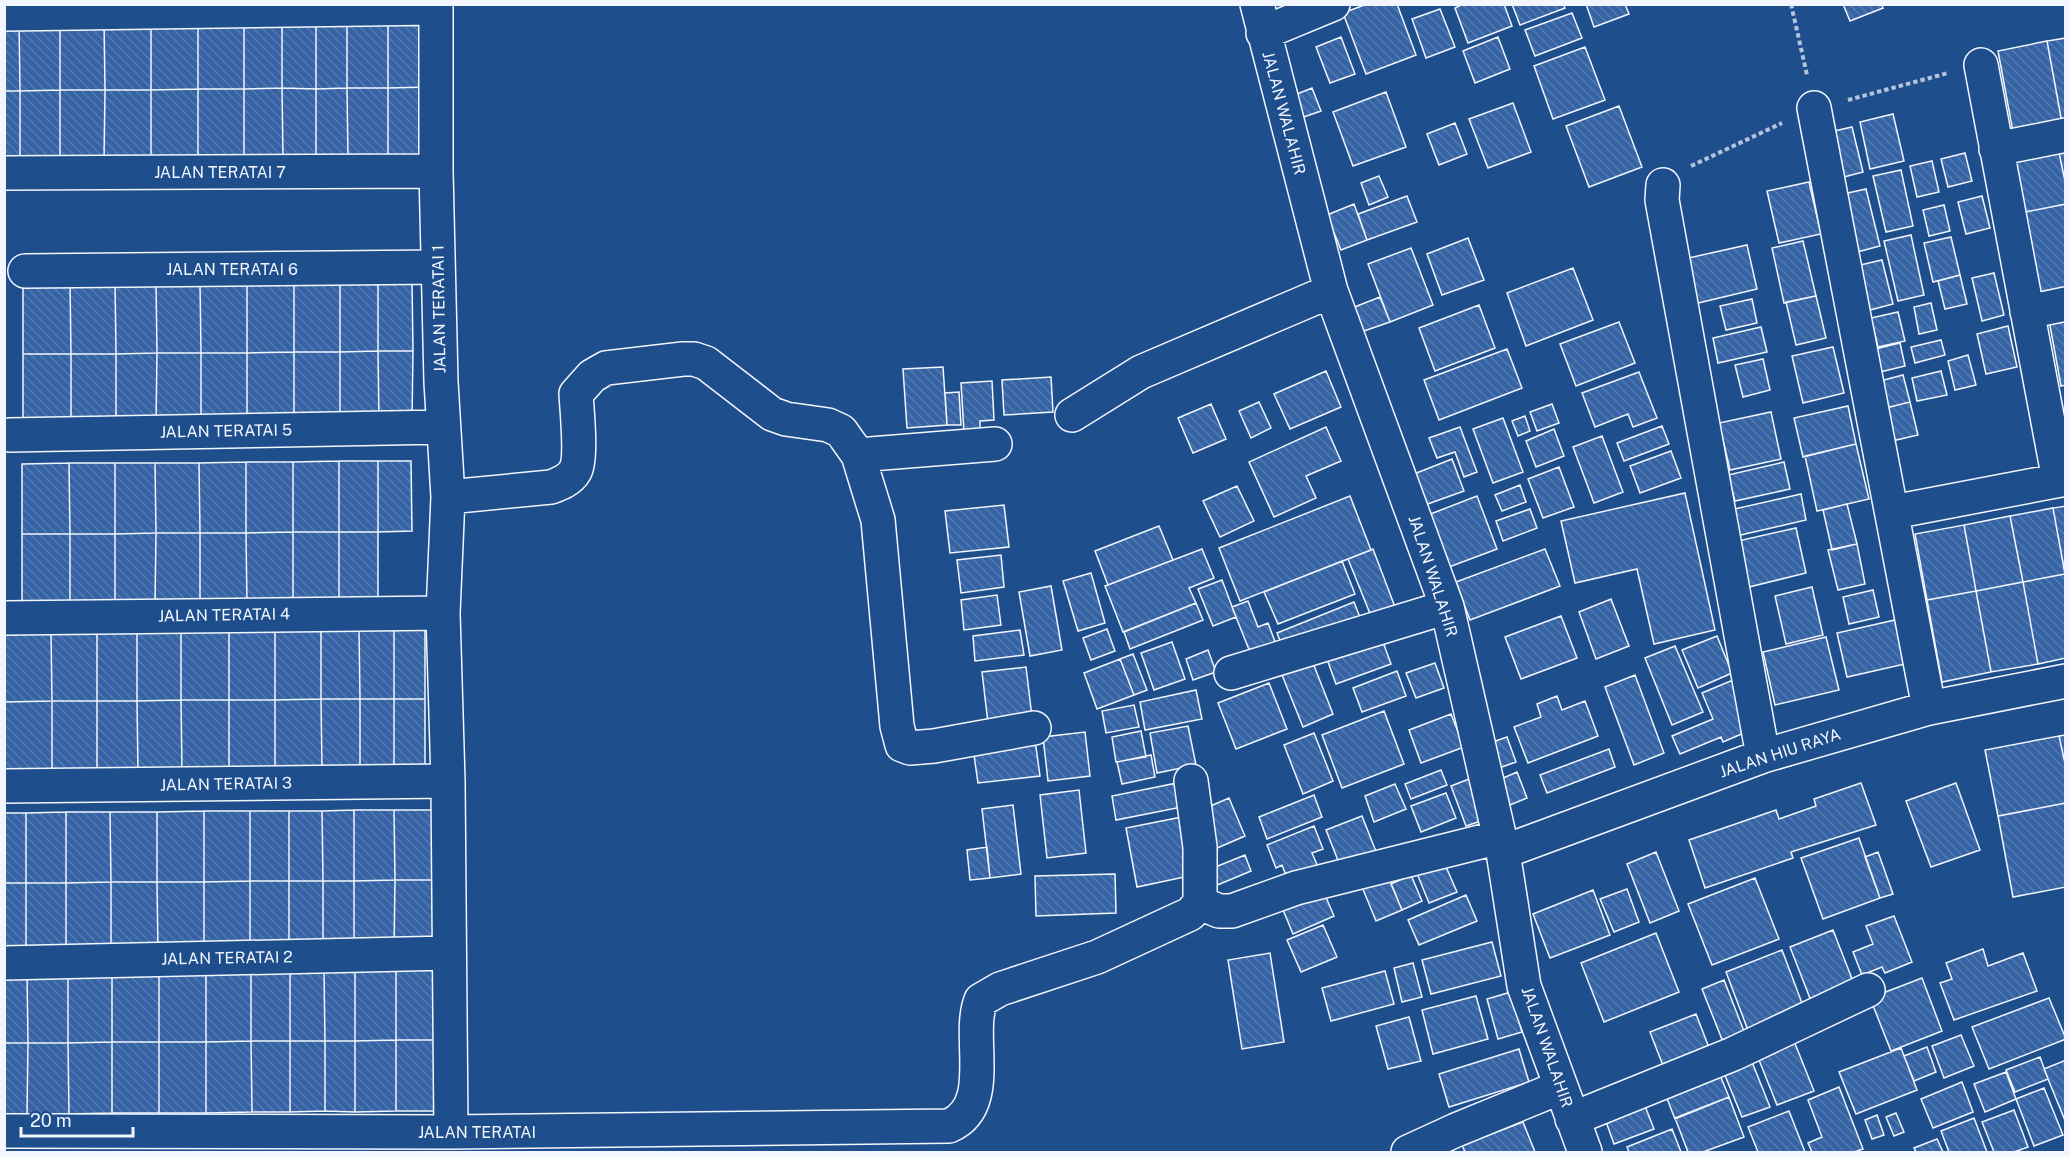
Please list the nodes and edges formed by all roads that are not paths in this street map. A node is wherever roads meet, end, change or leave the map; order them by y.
1 (1333, 4) edge
2 (436, 6) edge
3 (4, 14) edge
4 (1260, 19) edge
5 (1981, 65) road end
6 (1814, 108) road end
7 (2066, 135) edge
8 (1996, 149) junction
9 (436, 171) junction
10 (4, 173) edge
11 (1663, 185) road end
12 (438, 267) junction
13 (25, 271) dead end
14 (1331, 291) junction
15 (2066, 304) edge
16 (2027, 312) junction
17 (1072, 415) dead end
18 (442, 427) junction
19 (9, 435) dead end
20 (995, 444) dead end
21 (858, 454) junction
22 (2062, 480) edge
23 (448, 497) junction
24 (1893, 512) junction
25 (1447, 607) junction
26 (443, 613) junction
27 (4, 618) edge
28 (1231, 673) dead end
29 (2066, 681) edge
30 (1929, 708) junction
31 (1034, 728) dead end
32 (1763, 756) junction
33 (448, 781) junction
34 (1191, 781) dead end
35 (4, 786) edge
36 (1502, 845) junction
37 (1200, 903) junction
38 (449, 953) junction
39 (4, 963) edge
40 (1868, 990) dead end
41 (1561, 1088) junction
42 (1572, 1119) junction
43 (4, 1131) edge
44 (451, 1132) junction
45 (623, 1142) edge
46 (1408, 1152) edge
47 (1585, 1152) edge

1 - 4 street
2 - 3 street
2 - 9 street, JALAN TERATAI 1
4 - 14 street, JALAN WALAHIR
5 - 8 street
6 - 24 street
7 - 8 street
8 - 16 street
9 - 10 street, JALAN TERATAI 7
9 - 12 street, JALAN TERATAI 1
11 - 32 street
12 - 13 street, JALAN TERATAI 6
12 - 18 street, JALAN TERATAI 1
14 - 17 street
14 - 25 street, JALAN WALAHIR
15 - 16 street
16 - 22 street
18 - 19 street, JALAN TERATAI 5
18 - 23 street, JALAN TERATAI 1
20 - 21 street
21 - 23 street
21 - 31 street
22 - 24 street
23 - 26 street, JALAN TERATAI 1
24 - 30 street
25 - 28 street
25 - 36 street, JALAN WALAHIR
26 - 27 street, JALAN TERATAI 4
26 - 33 street, JALAN TERATAI 1
29 - 30 street, JALAN HIU RAYA
30 - 32 street, JALAN HIU RAYA
32 - 36 street, JALAN HIU RAYA
33 - 35 street, JALAN TERATAI 3
33 - 38 street, JALAN TERATAI 1
34 - 37 street
36 - 37 street, JALAN HIU RAYA
36 - 41 street, JALAN WALAHIR
37 - 45 street, JALAN TERATAI
38 - 39 street, JALAN TERATAI 2
38 - 44 street, JALAN TERATAI 1
40 - 42 street
41 - 42 street, JALAN WALAHIR
41 - 46 street
42 - 47 street, JALAN WALAHIR
43 - 44 street, JALAN TERATAI
44 - 45 street, JALAN TERATAI

